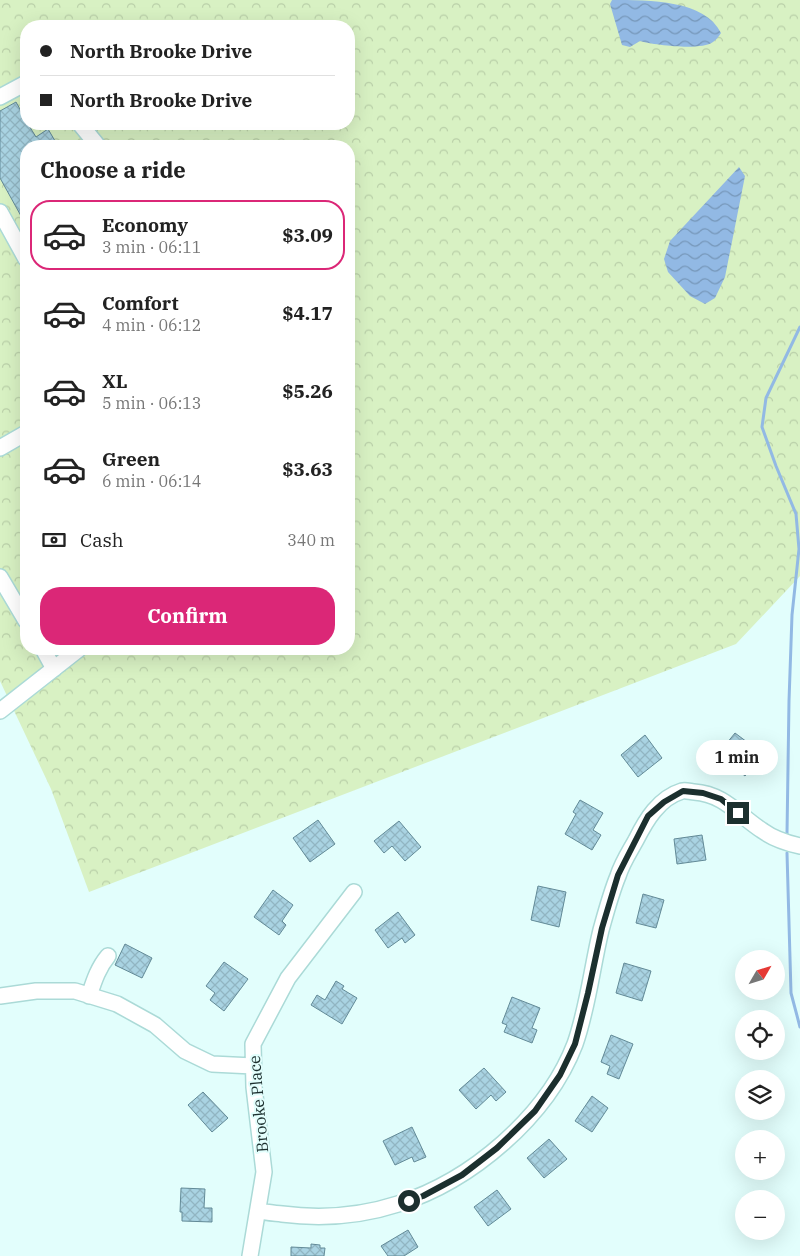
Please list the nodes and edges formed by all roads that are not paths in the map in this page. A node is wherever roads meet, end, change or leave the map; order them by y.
1 (20, 86) edge
2 (0, 97) edge
3 (85, 130) edge
4 (93, 140) edge
5 (0, 212) edge
6 (20, 248) edge
7 (20, 436) edge
8 (0, 448) edge
9 (0, 578) edge
10 (20, 611) edge
11 (46, 655) edge
12 (71, 655) edge
13 (54, 668) junction
14 (0, 711) edge
15 (800, 846) edge
16 (354, 892) dead end
17 (108, 956) dead end
18 (0, 996) edge
19 (89, 996) junction
20 (253, 1066) junction
21 (258, 1210) junction
22 (250, 1256) edge

1 - 2 street
3 - 4 street
5 - 6 street
7 - 8 street
9 - 10 street
11 - 13 street
12 - 13 street
13 - 14 street
15 - 21 street
16 - 20 street, Brooke Place
17 - 19 street
18 - 19 street
19 - 20 street
20 - 21 street, Brooke Place
21 - 22 street, Brooke Place

